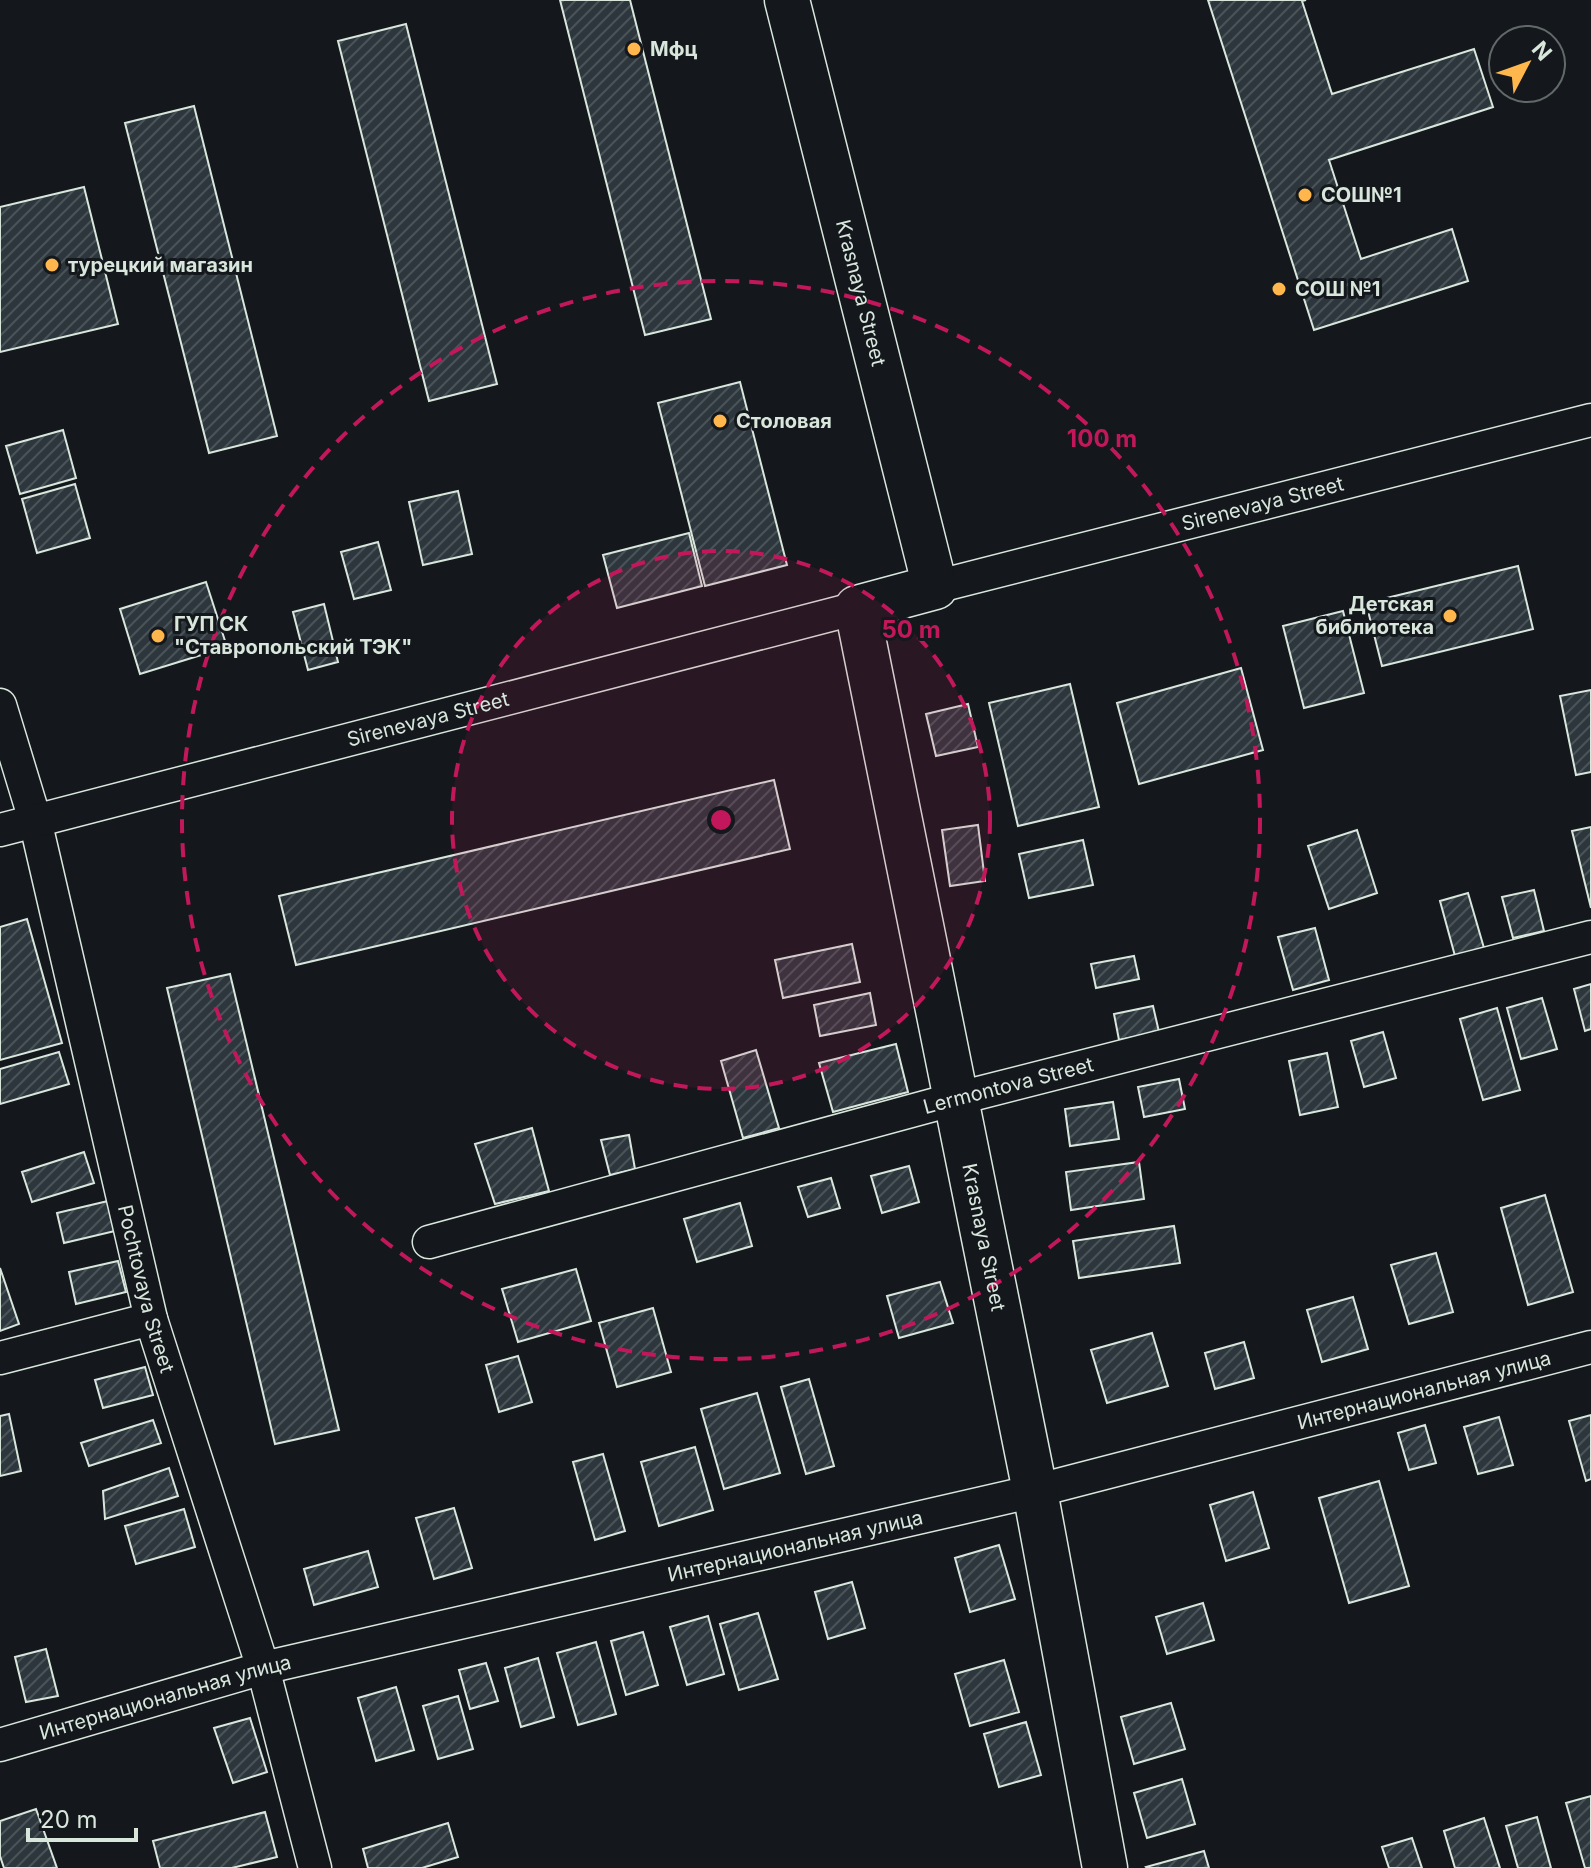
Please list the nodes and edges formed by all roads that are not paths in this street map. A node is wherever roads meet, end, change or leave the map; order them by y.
1 (787, 0) edge
2 (1591, 420) edge
3 (935, 587) junction
4 (857, 608) junction
5 (0, 705) edge
6 (35, 820) junction
7 (0, 830) edge
8 (1591, 937) edge
9 (955, 1099) junction
10 (429, 1242) dead end
11 (151, 1319) junction
12 (1591, 1347) edge
13 (0, 1358) edge
14 (1035, 1491) junction
15 (263, 1668) junction
16 (0, 1745) edge
17 (315, 1868) edge
18 (1105, 1868) edge

1 - 3 street, Krasnaya Street
2 - 3 street, Sirenevaya Street
3 - 4 street
4 - 6 street, Sirenevaya Street
4 - 9 street, Krasnaya Street
5 - 6 street, Pochtovaya Street
6 - 7 street, Sirenevaya Street
6 - 11 street, Pochtovaya Street
8 - 9 street, Lermontova Street
9 - 10 street, Lermontova Street
9 - 14 street, Krasnaya Street
11 - 13 street
11 - 15 street, Pochtovaya Street
12 - 14 street, Интернациональная улица
14 - 15 street, Интернациональная улица
14 - 18 street, Krasnaya Street
15 - 16 street, Интернациональная улица
15 - 17 street, Pochtovaya Street

